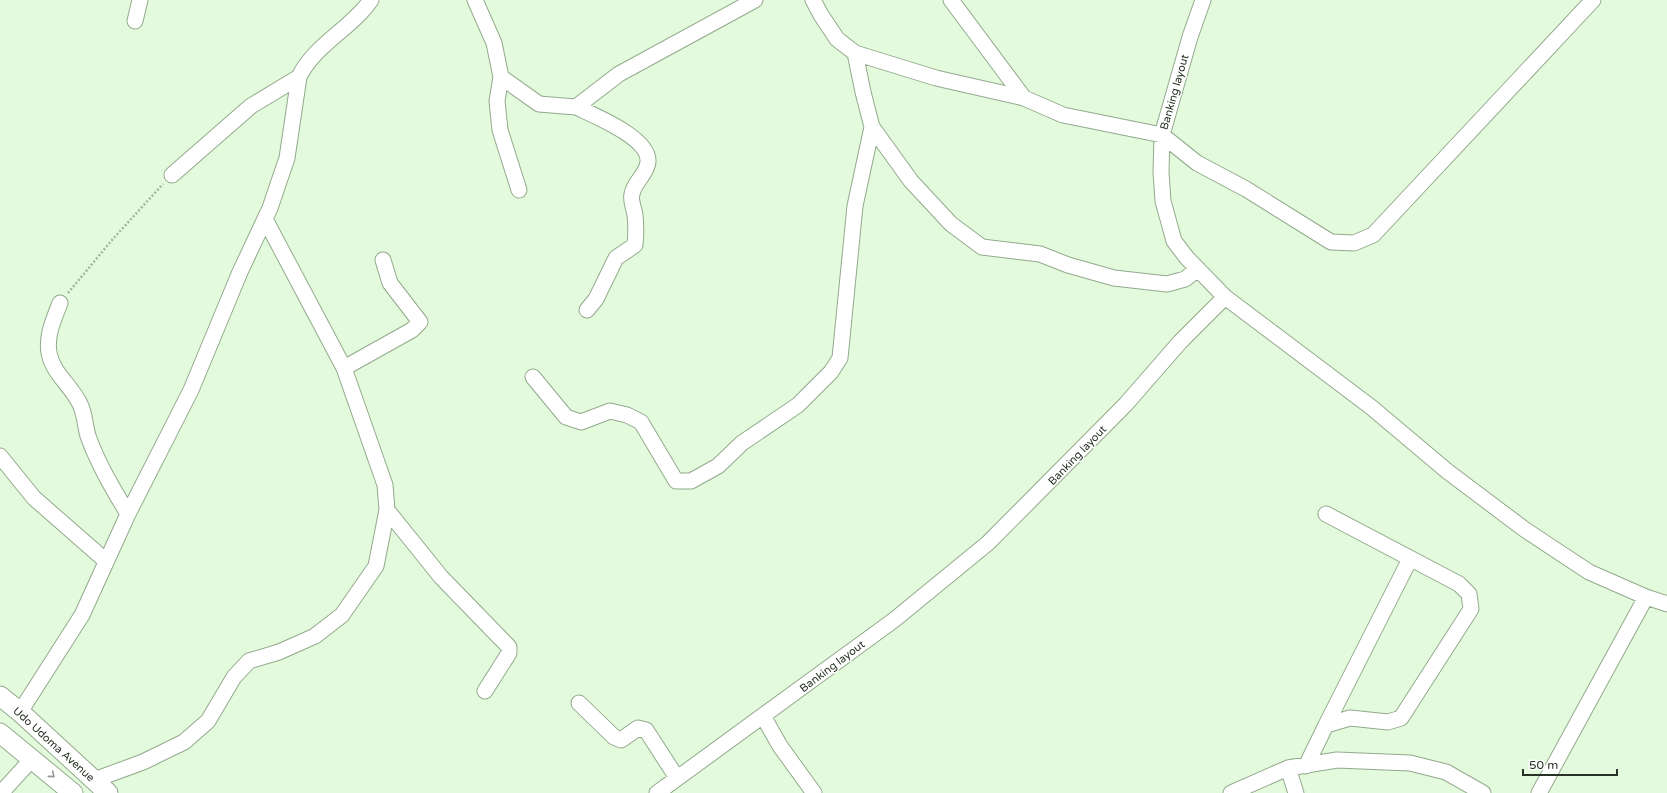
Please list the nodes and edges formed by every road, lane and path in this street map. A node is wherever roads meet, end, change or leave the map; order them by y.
1 (140, 0) edge
2 (371, 0) edge
3 (475, 0) edge
4 (755, 0) edge
5 (813, 0) edge
6 (951, 0) edge
7 (1203, 0) edge
8 (1593, 0) edge
9 (135, 21) dead end
10 (855, 53) junction
11 (299, 77) junction
12 (501, 77) junction
13 (1024, 98) junction
14 (576, 107) junction
15 (872, 127) junction
16 (1162, 135) junction
17 (172, 175) joint
18 (519, 190) dead end
19 (265, 220) junction
20 (383, 260) dead end
21 (1198, 269) junction
22 (1225, 297) junction
23 (60, 303) joint
24 (587, 310) dead end
25 (344, 368) junction
26 (533, 377) dead end
27 (0, 456) edge
28 (388, 510) junction
29 (128, 514) junction
30 (1326, 514) dead end
31 (1410, 558) junction
32 (106, 561) junction
33 (1646, 597) junction
34 (1667, 604) edge
35 (485, 691) dead end
36 (0, 696) edge
37 (579, 703) dead end
38 (20, 712) junction
39 (763, 716) junction
40 (1326, 725) junction
41 (0, 734) edge
42 (32, 759) junction
43 (1306, 766) junction
44 (1288, 768) junction
45 (677, 778) junction
46 (101, 787) edge
47 (1, 793) edge
48 (73, 793) edge
49 (657, 793) edge
50 (814, 793) edge
51 (1231, 793) edge
52 (1296, 793) edge
53 (1483, 793) edge
54 (1539, 793) edge

1 - 9 street
2 - 11 street
3 - 12 street
4 - 14 street
5 - 10 street
6 - 13 street
7 - 16 street, Banking layout
8 - 16 street
10 - 13 street
10 - 15 street
11 - 17 street
11 - 19 street
12 - 14 street
12 - 18 street
13 - 16 street
14 - 24 street
15 - 21 street
15 - 26 street
16 - 21 street, Banking layout
17 - 23 path
19 - 25 street
19 - 29 street
20 - 25 street
21 - 22 street, Banking layout
22 - 33 street
22 - 39 street, Banking layout
23 - 29 street
25 - 28 street
27 - 32 street
28 - 35 street
28 - 46 street
29 - 32 street
30 - 31 street
31 - 40 street
31 - 40 street
32 - 38 street
33 - 34 street
33 - 54 street
36 - 38 main road, Udo Udoma Avenue
37 - 45 street
38 - 46 main road, Udo Udoma Avenue
39 - 45 street, Banking layout
39 - 50 street
40 - 43 street
41 - 42 main road
42 - 47 street
42 -> 48 main road
43 - 44 street
43 - 53 street
44 - 51 street
44 - 52 street
45 - 49 street, Banking layout

